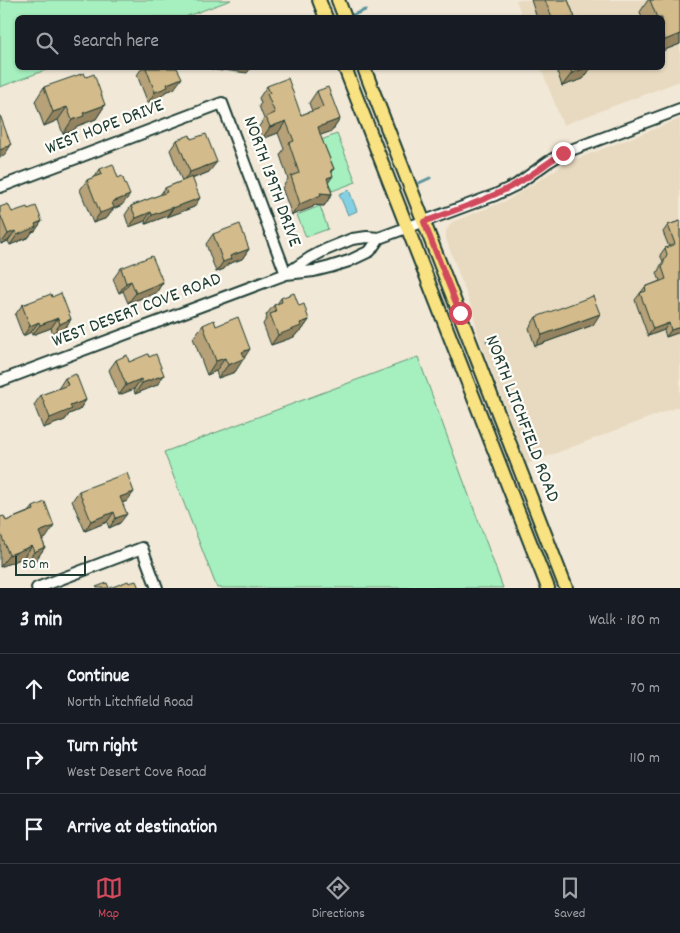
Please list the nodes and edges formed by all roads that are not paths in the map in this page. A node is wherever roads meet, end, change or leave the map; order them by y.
1 (319, 0) edge
2 (338, 0) edge
3 (325, 15) edge
4 (344, 15) edge
5 (347, 70) edge
6 (365, 70) edge
7 (222, 103) joint
8 (680, 109) edge
9 (0, 187) edge
10 (424, 222) junction
11 (408, 228) junction
12 (379, 238) junction
13 (286, 274) junction
14 (460, 365) junction
15 (0, 381) edge
16 (496, 407) junction
17 (37, 588) edge
18 (157, 588) edge
19 (548, 588) edge
20 (566, 588) edge

1 - 3 main road
2 - 4 main road
5 - 11 main road, NORTH LITCHFIELD ROAD
6 - 10 main road, NORTH LITCHFIELD ROAD
7 - 9 street, WEST HOPE DRIVE
7 - 13 street, NORTH 139TH DRIVE
8 - 10 street, WEST DESERT COVE ROAD
10 - 11 street, WEST DESERT COVE ROAD
10 - 16 main road, NORTH LITCHFIELD ROAD
11 - 12 street, WEST DESERT COVE ROAD
11 - 14 main road, NORTH LITCHFIELD ROAD
12 - 13 street, WEST DESERT COVE ROAD
12 - 13 street, WEST DESERT COVE ROAD
13 - 15 street, WEST DESERT COVE ROAD
14 - 16 main road
14 - 19 main road, NORTH LITCHFIELD ROAD
16 - 20 main road, NORTH LITCHFIELD ROAD
17 - 18 street

